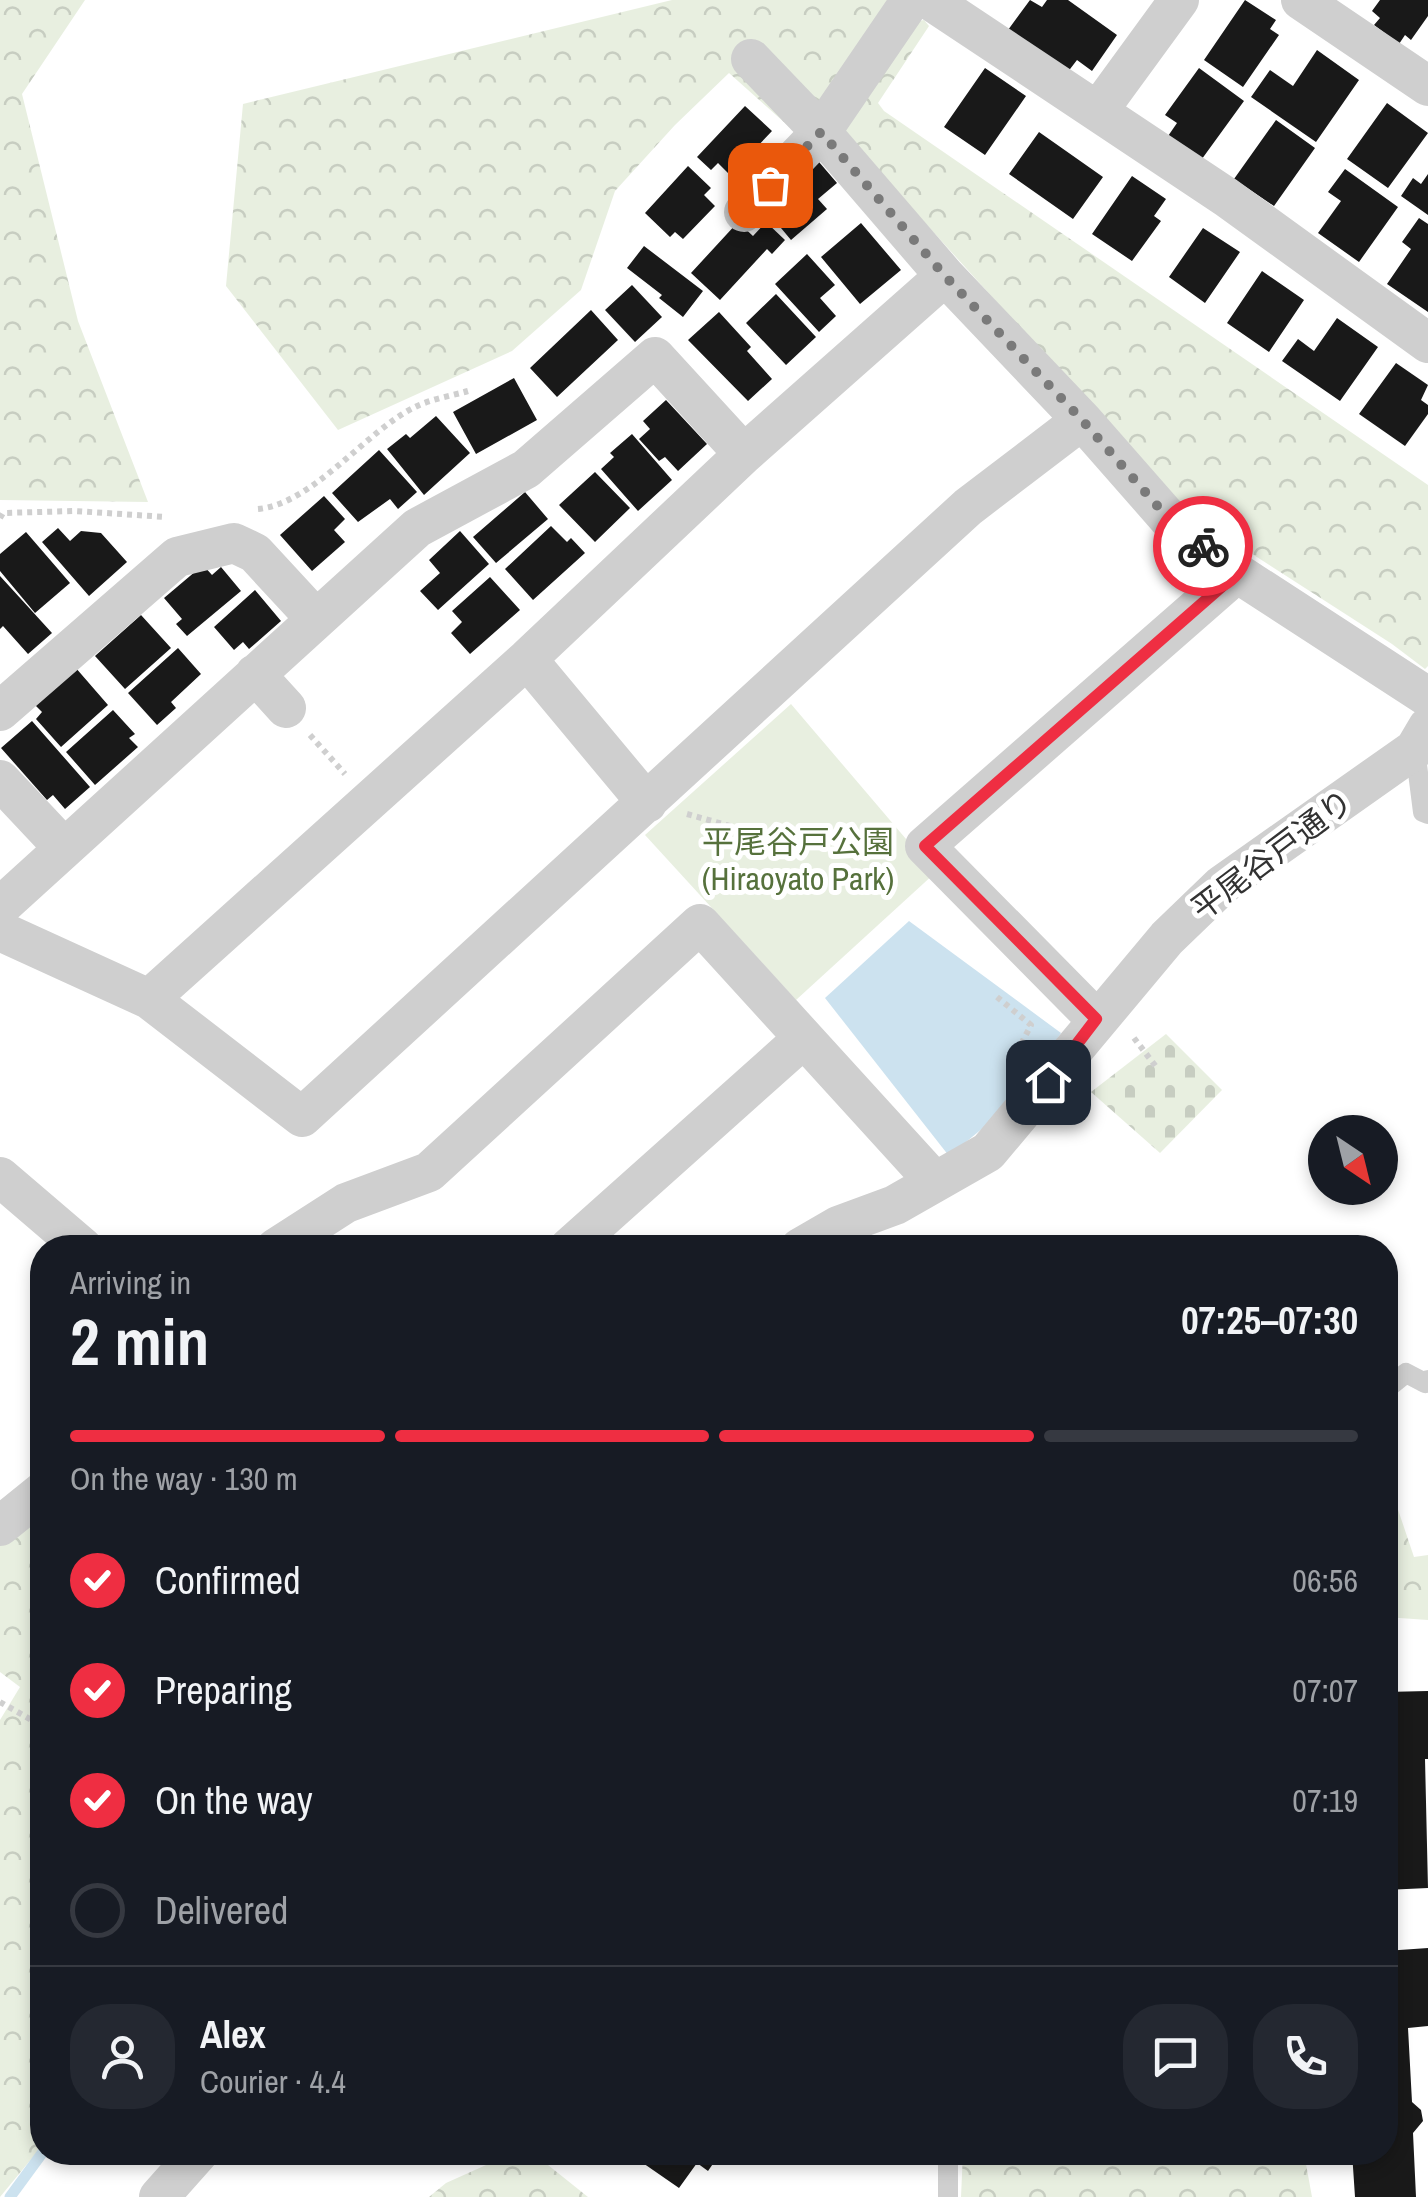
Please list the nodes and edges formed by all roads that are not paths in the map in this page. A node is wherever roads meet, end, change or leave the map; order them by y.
1 (911, 0) edge
2 (930, 0) edge
3 (1179, 0) edge
4 (1301, 0) edge
5 (751, 59) dead end
6 (1421, 69) edge
7 (1098, 111) junction
8 (821, 132) junction
9 (744, 212) dead end
10 (945, 276) junction
11 (1428, 343) edge
12 (1082, 420) junction
13 (744, 454) junction
14 (1237, 573) junction
15 (316, 619) junction
16 (528, 659) junction
17 (255, 674) junction
18 (1428, 696) edge
19 (286, 708) road end
20 (0, 712) edge
21 (1422, 738) edge
22 (0, 780) edge
23 (647, 803) junction
24 (1428, 814) edge
25 (62, 848) junction
26 (0, 907) edge
27 (0, 931) edge
28 (149, 1000) junction
29 (1096, 1019) junction
30 (804, 1038) junction
31 (0, 1176) edge
32 (935, 1182) junction
33 (69, 1235) edge
34 (297, 1235) edge
35 (584, 1235) edge
36 (822, 1235) edge
37 (1398, 1379) edge
38 (1428, 1380) edge
39 (30, 1500) edge
40 (3, 1518) edge
41 (187, 2165) edge
42 (948, 2165) edge
43 (158, 2197) edge
44 (948, 2197) edge

1 - 8 street
2 - 7 street
3 - 7 street
4 - 6 street
5 - 8 street
7 - 11 street
8 - 9 street
8 - 10 street
10 - 12 street
10 - 13 street
12 - 14 street
12 - 23 street
13 - 15 street
13 - 16 street
14 - 18 street
14 - 29 street
15 - 17 street
15 - 20 street
16 - 23 street
16 - 28 street
17 - 19 street
17 - 25 street
21 - 24 lane
21 - 29 street, 平尾谷戸通り
22 - 25 street
23 - 28 street
25 - 26 street
27 - 28 street
29 - 32 street, 平尾谷戸通り
30 - 32 street
30 - 34 street
30 - 35 street
31 - 33 street
32 - 36 street, 平尾谷戸通り
37 - 38 lane
39 - 40 street
41 - 43 street
42 - 44 lane

